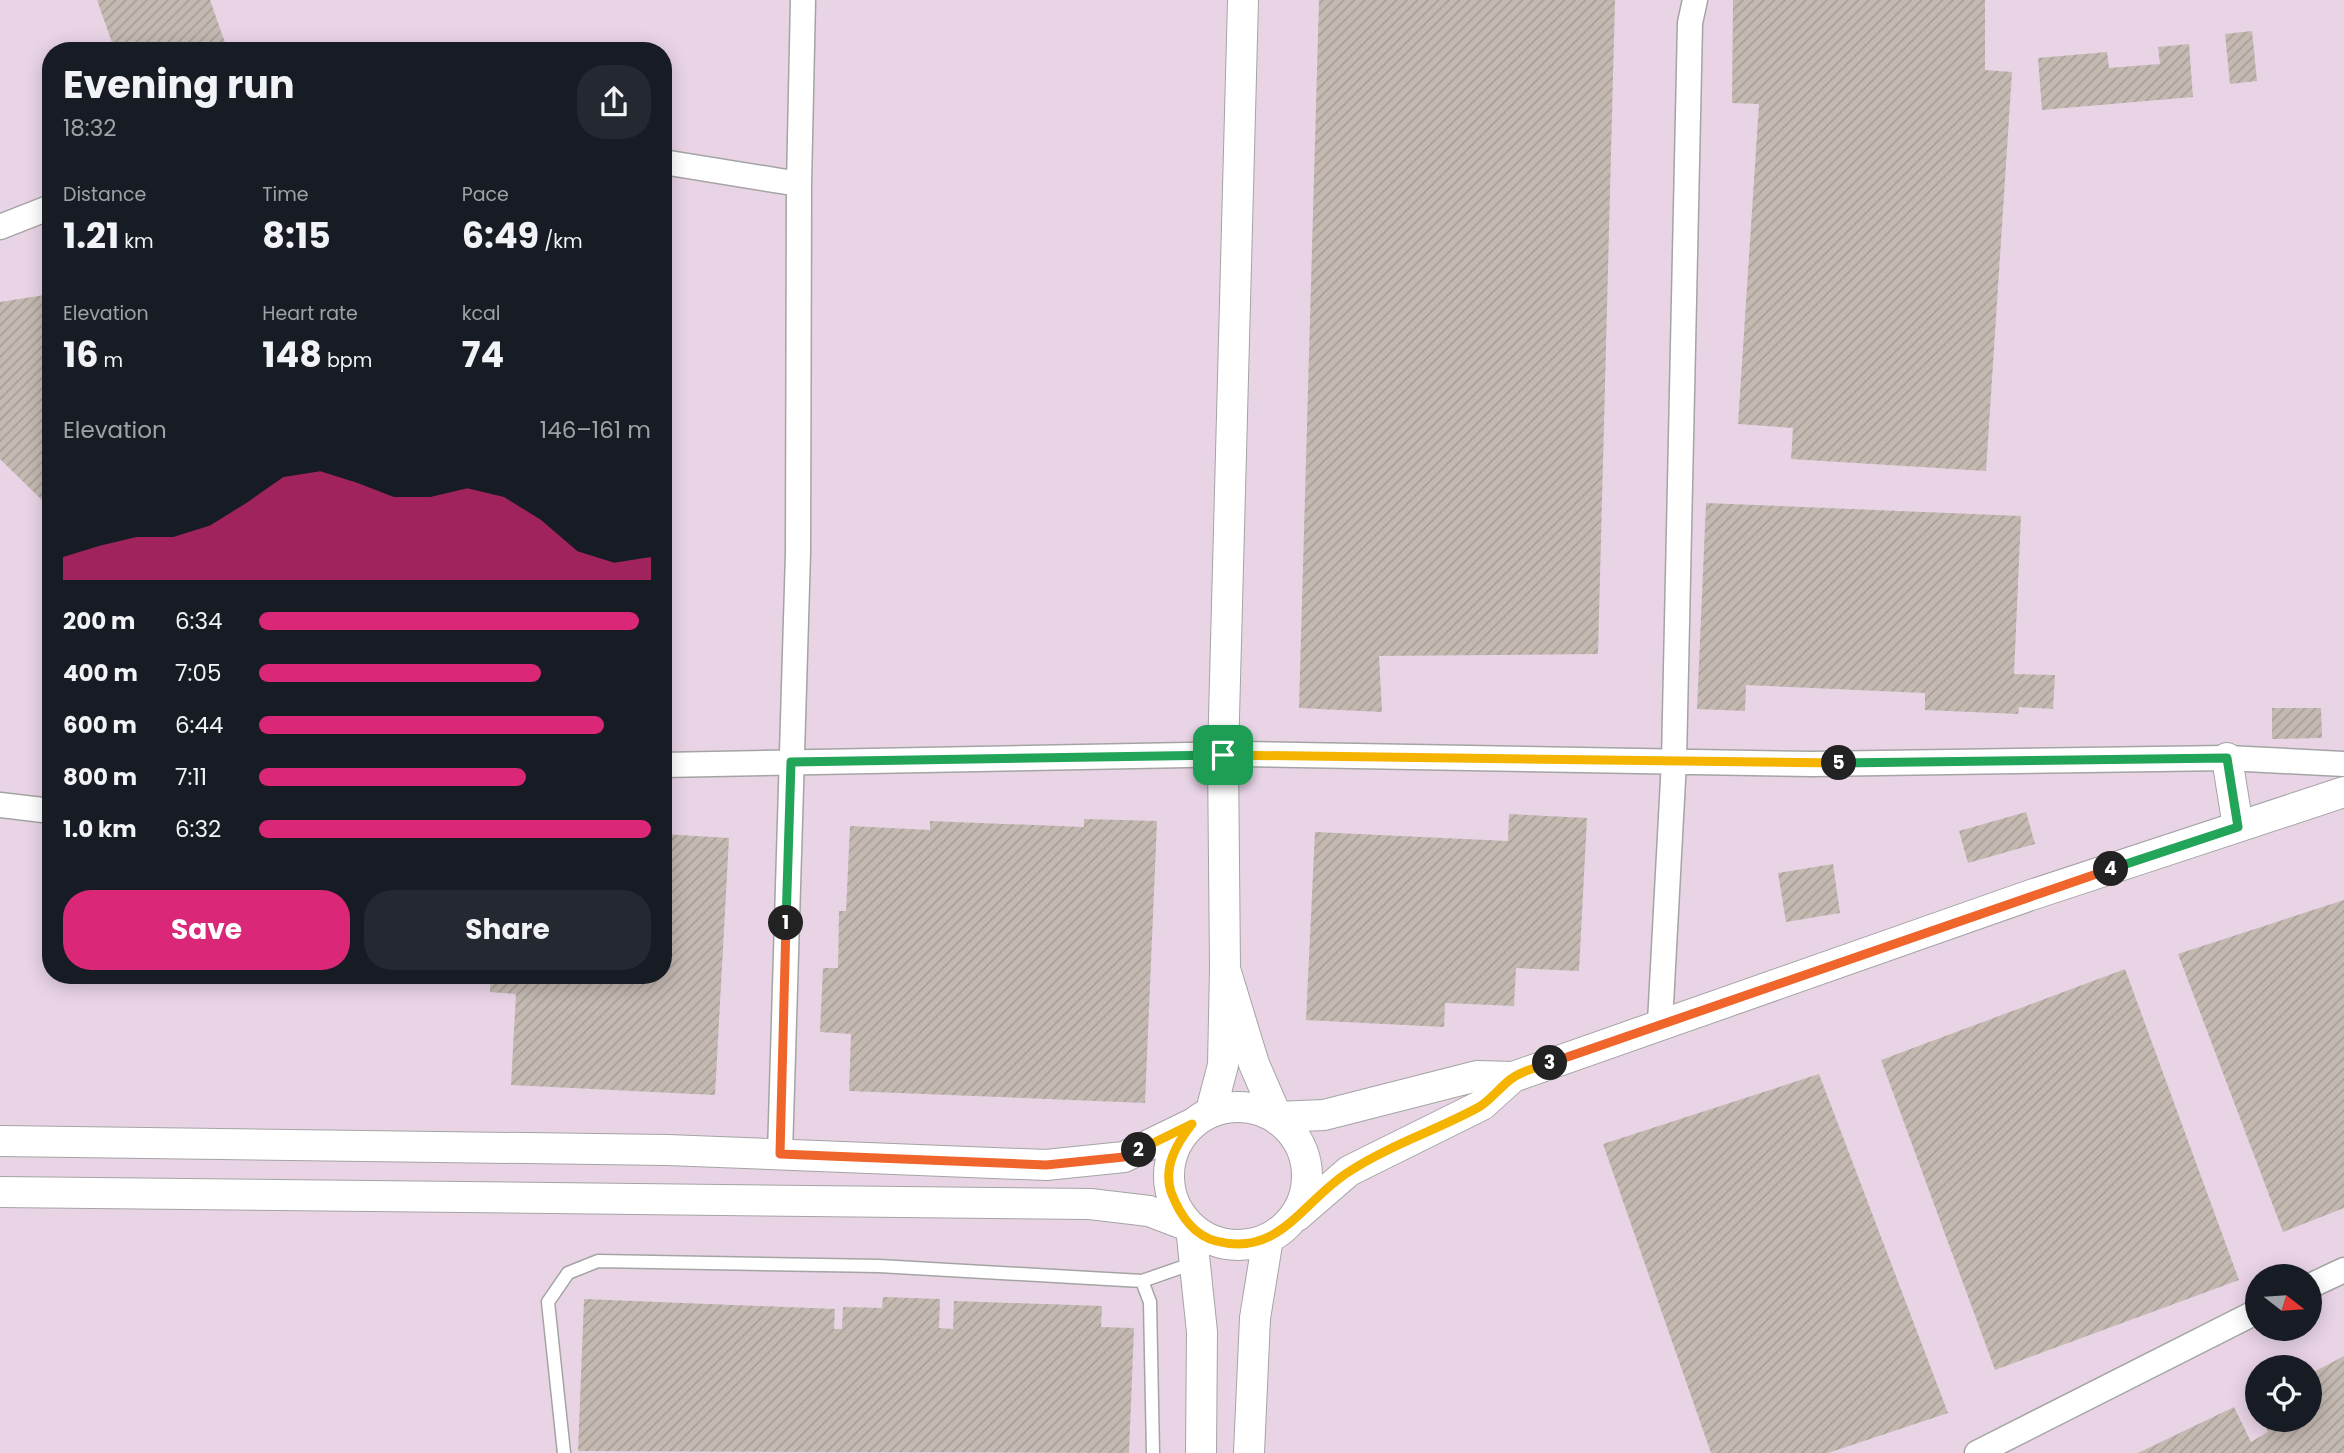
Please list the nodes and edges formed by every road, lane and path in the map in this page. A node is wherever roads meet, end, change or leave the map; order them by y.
1 (803, 0) edge
2 (1243, 0) edge
3 (1695, 0) edge
4 (672, 163) edge
5 (799, 184) junction
6 (42, 211) edge
7 (0, 227) edge
8 (1223, 755) junction
9 (2227, 758) junction
10 (1674, 761) junction
11 (791, 762) junction
12 (2344, 764) edge
13 (672, 765) edge
14 (2344, 792) edge
15 (0, 805) edge
16 (42, 810) edge
17 (2238, 827) junction
18 (1225, 969) junction
19 (1660, 1023) junction
20 (1513, 1077) junction
21 (1201, 1117) junction
22 (1277, 1117) junction
23 (0, 1141) edge
24 (780, 1154) junction
25 (0, 1192) edge
26 (1293, 1219) junction
27 (1191, 1227) junction
28 (1268, 1238) junction
29 (1194, 1263) junction
30 (2344, 1270) edge
31 (2322, 1280) edge
32 (1142, 1281) junction
33 (2245, 1318) edge
34 (564, 1453) edge
35 (1153, 1453) edge
36 (1201, 1453) edge
37 (1249, 1453) edge
38 (1977, 1453) edge

1 - 5 street
2 - 8 street
3 - 10 street
4 - 5 street
5 - 11 street
6 - 7 street
8 - 10 street
8 - 11 street
8 - 18 street
9 - 10 street
9 - 12 street
9 - 17 street
10 - 19 street
11 - 13 street
11 - 24 street
14 - 17 street
15 - 16 street
17 - 19 street
18 - 21 street
18 - 22 street
19 - 20 street
20 - 22 street
20 - 26 street
21 - 22 street
21 - 24 street
21 - 27 street
22 - 26 street
23 - 24 street
25 - 27 street
26 - 28 street
27 - 28 street
27 - 29 street
28 - 37 street
29 - 32 lane
29 - 36 street
30 - 31 street
32 - 34 lane
32 - 35 lane
33 - 38 street

